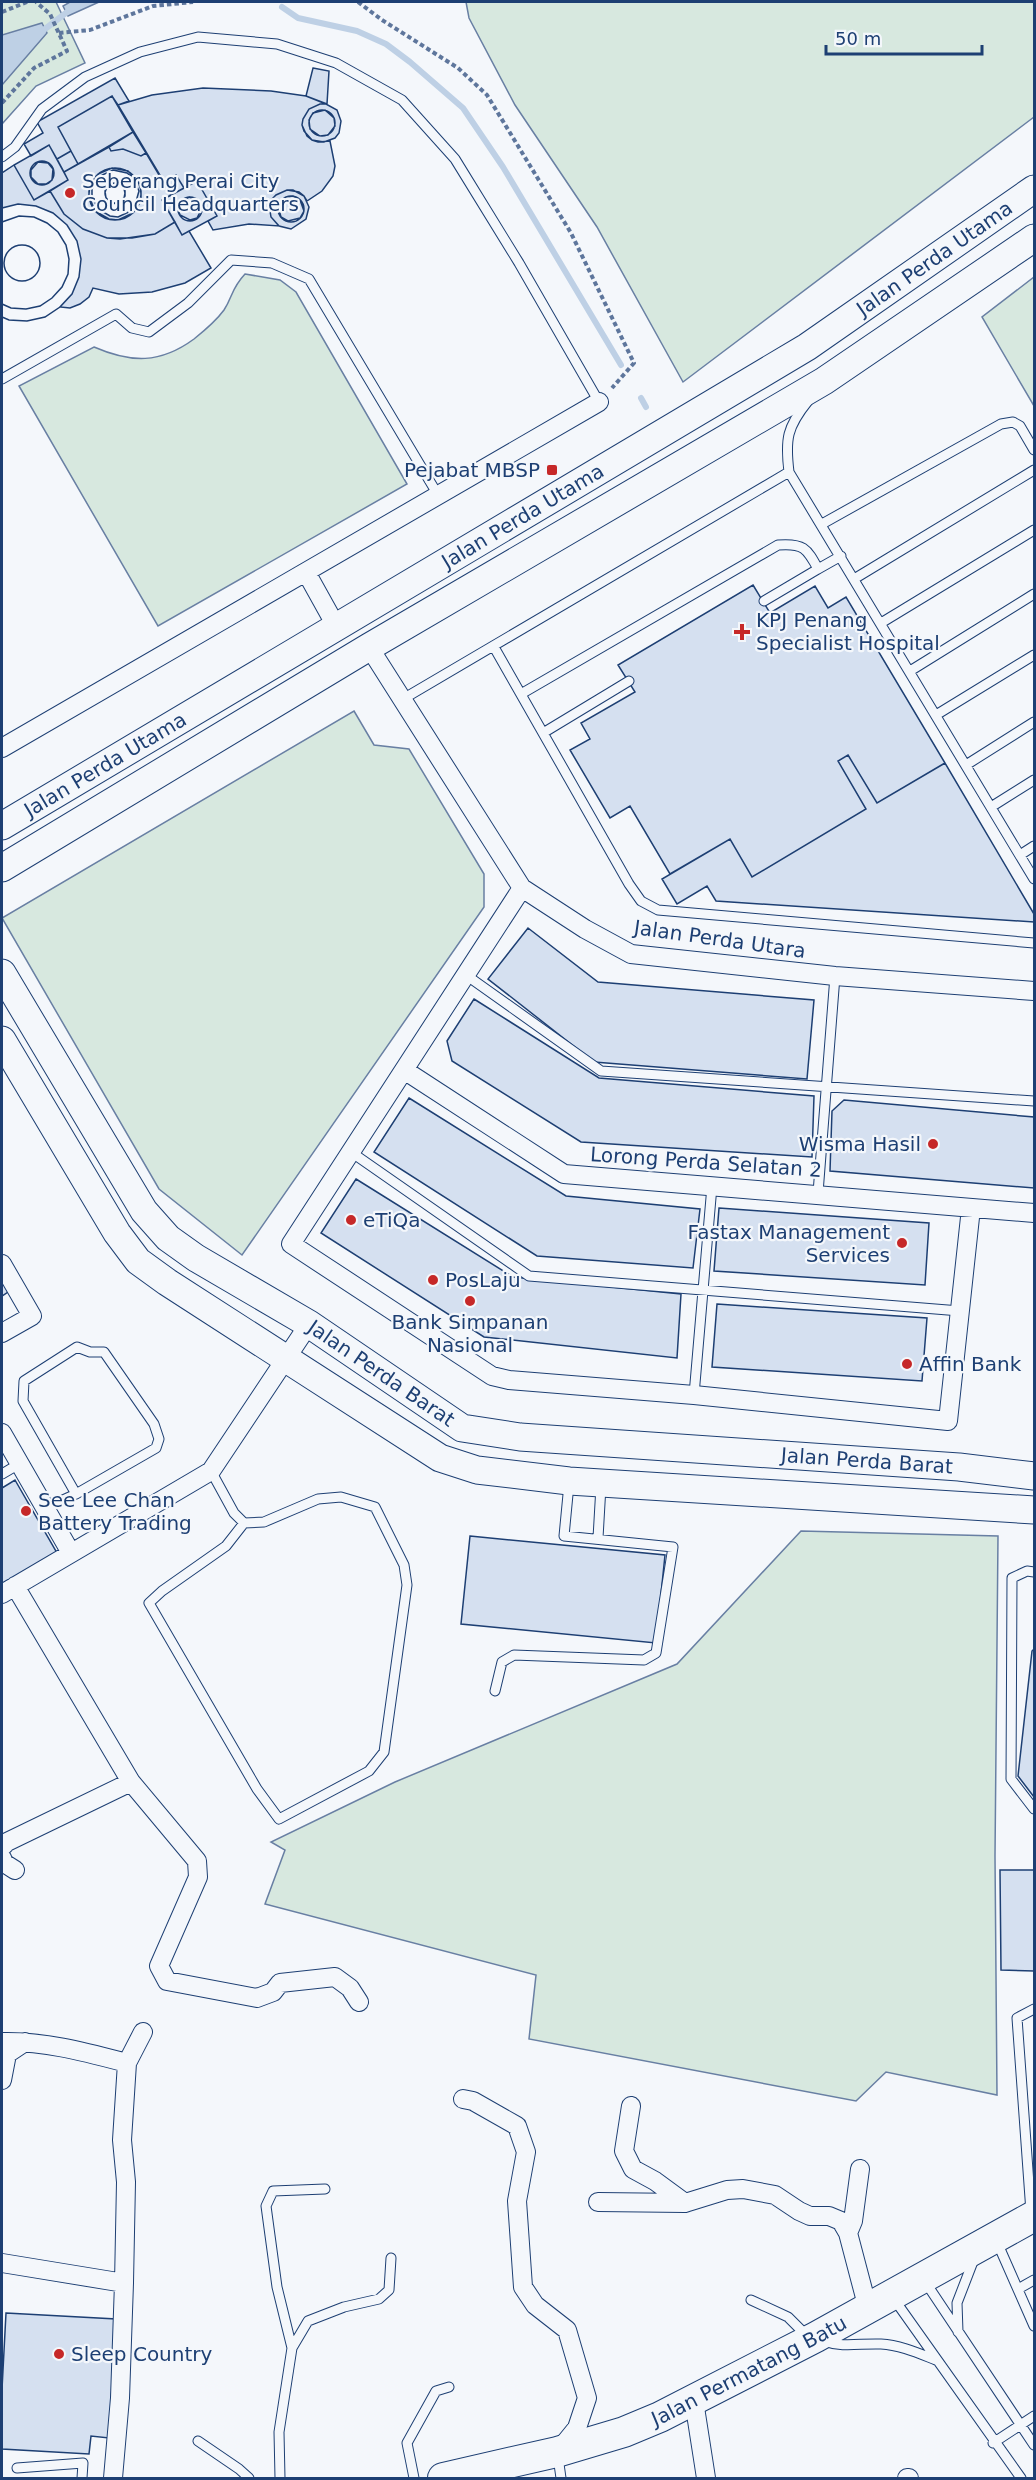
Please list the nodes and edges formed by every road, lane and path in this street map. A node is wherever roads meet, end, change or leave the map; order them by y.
1 (27, 2) edge
2 (36, 2) edge
3 (193, 2) edge
4 (358, 2) edge
5 (42, 4) edge
6 (2, 12) edge
7 (58, 33) junction
8 (2, 103) edge
9 (2, 157) edge
10 (1035, 189) edge
11 (1035, 238) edge
12 (2, 379) edge
13 (824, 381) junction
14 (599, 402) junction
15 (1035, 450) edge
16 (1035, 470) edge
17 (789, 472) junction
18 (438, 495) junction
19 (822, 524) junction
20 (1035, 530) edge
21 (841, 556) junction
22 (818, 569) junction
23 (306, 572) junction
24 (854, 579) junction
25 (1035, 594) edge
26 (764, 601) dead end
27 (881, 623) junction
28 (336, 626) junction
29 (369, 647) junction
30 (494, 647) junction
31 (1035, 655) edge
32 (910, 671) junction
33 (628, 681) dead end
34 (521, 694) junction
35 (403, 699) junction
36 (936, 715) junction
37 (1035, 722) edge
38 (543, 733) junction
39 (2, 748) edge
40 (966, 765) junction
41 (1035, 780) edge
42 (991, 807) junction
43 (2, 826) edge
44 (1035, 846) edge
45 (1020, 855) junction
46 (2, 868) edge
47 (1035, 879) edge
48 (522, 888) junction
49 (1035, 943) edge
50 (2, 973) edge
51 (466, 975) junction
52 (835, 976) junction
53 (1035, 991) edge
54 (2, 1040) edge
55 (404, 1070) junction
56 (826, 1087) junction
57 (1035, 1101) edge
58 (351, 1152) junction
59 (712, 1185) junction
60 (818, 1193) junction
61 (971, 1208) junction
62 (1035, 1213) edge
63 (2, 1264) edge
64 (703, 1289) junction
65 (960, 1311) junction
66 (309, 1324) junction
67 (2, 1333) edge
68 (286, 1359) junction
69 (694, 1395) junction
70 (2, 1434) edge
71 (520, 1437) junction
72 (19, 1464) junction
73 (211, 1471) junction
74 (2, 1474) edge
75 (514, 1474) junction
76 (1035, 1476) edge
77 (569, 1481) junction
78 (601, 1483) junction
79 (76, 1494) junction
80 (45, 1508) junction
81 (1035, 1510) edge
82 (244, 1523) junction
83 (598, 1538) junction
84 (71, 1553) junction
85 (1035, 1572) edge
86 (8, 1590) edge
87 (495, 1691) dead end
88 (131, 1782) junction
89 (1035, 1809) edge
90 (2, 1847) edge
91 (2, 1858) edge
92 (15, 1870) dead end
93 (359, 2002) dead end
94 (1035, 2009) edge
95 (142, 2032) dead end
96 (2, 2042) edge
97 (27, 2042) junction
98 (127, 2063) junction
99 (2, 2080) edge
100 (463, 2099) dead end
101 (631, 2106) dead end
102 (1030, 2129) edge
103 (860, 2169) dead end
104 (326, 2190) dead end
105 (598, 2202) dead end
106 (685, 2203) junction
107 (1033, 2217) edge
108 (848, 2233) junction
109 (986, 2243) junction
110 (391, 2258) dead end
111 (2, 2263) edge
112 (923, 2278) junction
113 (1035, 2280) edge
114 (124, 2283) junction
115 (1018, 2289) junction
116 (751, 2300) dead end
117 (879, 2302) junction
118 (1035, 2326) edge
119 (958, 2334) junction
120 (813, 2338) junction
121 (292, 2348) junction
122 (936, 2360) junction
123 (449, 2387) dead end
124 (694, 2401) junction
125 (1035, 2416) edge
126 (1020, 2425) junction
127 (198, 2441) dead end
128 (993, 2443) junction
129 (1035, 2445) edge
130 (559, 2465) edge
131 (17, 2468) dead end
132 (82, 2478) edge
133 (113, 2478) edge
134 (249, 2478) edge
135 (280, 2478) edge
136 (414, 2478) edge
137 (443, 2478) edge
138 (706, 2478) edge
139 (1020, 2478) edge

1 - 6 path
2 - 5 path
3 - 7 path
4 - 14 path
5 - 7 path
7 - 8 path
9 - 14 lane
10 - 28 street, Jalan Perda Utama
11 - 13 street, Jalan Perda Utama
12 - 18 lane
13 - 17 lane
13 - 29 street, Jalan Perda Utama
14 - 18 street
15 - 19 lane
16 - 24 lane
17 - 19 lane
17 - 30 lane
18 - 23 street
19 - 21 lane
20 - 27 lane
21 - 22 lane
21 - 24 lane
22 - 26 lane
22 - 34 lane
23 - 28 street
23 - 39 street
24 - 27 lane
25 - 32 lane
27 - 32 lane
28 - 43 street, Jalan Perda Utama
29 - 35 street, Jalan Perda Utara
29 - 46 street, Jalan Perda Utama
30 - 34 lane
30 - 35 lane
31 - 36 lane
32 - 36 lane
33 - 38 lane
34 - 38 lane
35 - 48 street, Jalan Perda Utara
36 - 40 lane
37 - 40 lane
38 - 49 lane
40 - 42 lane
41 - 42 lane
42 - 45 lane
44 - 45 lane
45 - 47 lane
48 - 51 street
48 - 52 street, Jalan Perda Utara
50 - 66 street, Jalan Perda Barat
51 - 55 street
51 - 56 lane
52 - 53 street, Jalan Perda Utara
52 - 56 lane
54 - 68 street, Jalan Perda Barat
55 - 58 street
55 - 59 street, Lorong Perda Selatan 2
56 - 57 lane
56 - 60 lane
58 - 64 lane
58 - 69 street
59 - 60 street, Lorong Perda Selatan 2
59 - 64 lane
60 - 61 street, Lorong Perda Selatan 2
61 - 62 street, Lorong Perda Selatan 2
61 - 65 street
63 - 67 street
64 - 65 lane
64 - 69 lane
65 - 69 street
66 - 68 street
66 - 71 street, Jalan Perda Barat
68 - 73 street
68 - 75 street, Jalan Perda Barat
70 - 72 street
71 - 75 street
71 - 76 street, Jalan Perda Barat
72 - 74 lane
72 - 80 street
73 - 82 lane
73 - 84 street
75 - 77 street, Jalan Perda Barat
77 - 78 street, Jalan Perda Barat
77 - 83 lane
78 - 81 street, Jalan Perda Barat
78 - 83 lane
79 - 79 lane
79 - 80 lane
80 - 84 street
82 - 82 lane
83 - 87 lane
84 - 86 street
85 - 89 lane
86 - 88 street
88 - 90 street
88 - 93 street
91 - 92 street
94 - 102 lane
95 - 98 street
96 - 97 street
97 - 98 street
97 - 99 street
98 - 114 street
100 - 130 street
101 - 106 street
102 - 107 lane
103 - 108 street
104 - 121 lane
105 - 106 street
106 - 108 street
107 - 109 main road, Jalan Permatang Batu
108 - 117 street
109 - 112 main road, Jalan Permatang Batu
109 - 115 lane
109 - 119 lane
110 - 121 lane
111 - 114 street
112 - 117 main road, Jalan Permatang Batu
112 - 119 lane
113 - 115 lane
114 - 133 street
115 - 118 lane
116 - 120 lane
117 - 120 main road, Jalan Permatang Batu
117 - 122 lane
119 - 126 lane
120 - 122 lane
120 - 124 main road, Jalan Permatang Batu
121 - 135 lane
122 - 128 lane
123 - 136 lane
124 - 130 main road, Jalan Permatang Batu
124 - 138 street
125 - 126 lane
126 - 128 lane
126 - 129 lane
127 - 134 lane
128 - 139 lane
130 - 137 main road, Jalan Permatang Batu
131 - 132 lane

